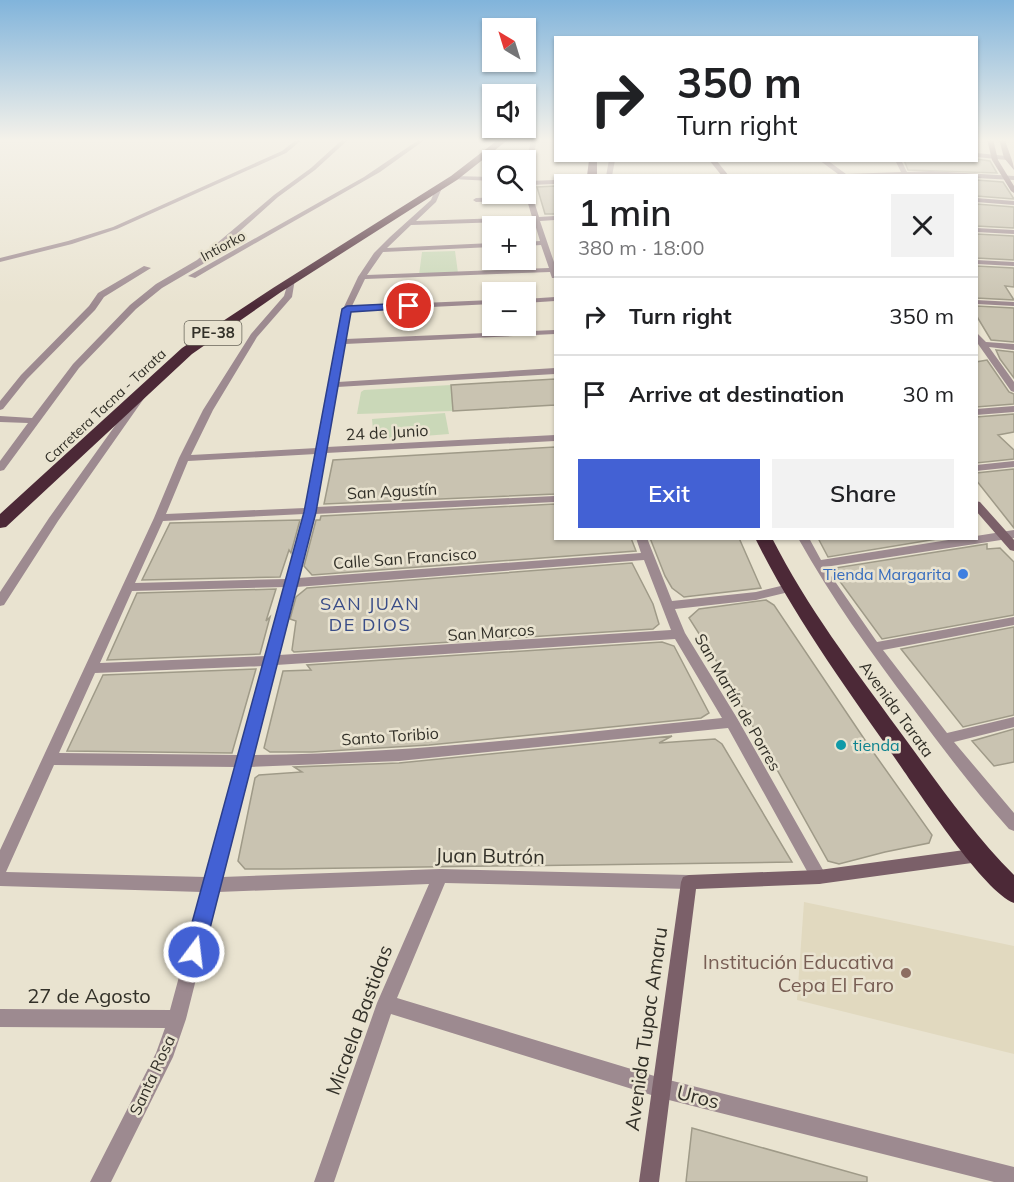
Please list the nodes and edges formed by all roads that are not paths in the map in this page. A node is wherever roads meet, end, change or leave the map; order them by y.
1 (190, 194) edge
2 (280, 194) edge
3 (339, 194) edge
4 (429, 194) edge
5 (437, 194) edge
6 (476, 200) dead end
7 (482, 200) edge
8 (978, 200) edge
9 (1014, 203) edge
10 (554, 218) edge
11 (536, 219) joint
12 (482, 221) edge
13 (408, 223) junction
14 (978, 230) edge
15 (1014, 232) edge
16 (536, 243) edge
17 (544, 243) junction
18 (482, 245) edge
19 (382, 250) junction
20 (0, 260) edge
21 (978, 262) edge
22 (1014, 264) edge
23 (147, 268) dead end
24 (554, 273) edge
25 (362, 277) junction
26 (292, 281) junction
27 (152, 292) junction
28 (554, 299) edge
29 (536, 300) edge
30 (482, 302) edge
31 (978, 302) edge
32 (1014, 304) edge
33 (347, 309) junction
34 (554, 332) edge
35 (978, 337) edge
36 (341, 342) junction
37 (982, 344) junction
38 (1014, 347) edge
39 (554, 371) edge
40 (151, 382) junction
41 (332, 385) junction
42 (1014, 389) edge
43 (0, 407) edge
44 (1014, 409) edge
45 (978, 412) edge
46 (0, 419) edge
47 (36, 421) junction
48 (554, 438) edge
49 (322, 450) junction
50 (184, 458) junction
51 (1014, 464) edge
52 (1, 466) edge
53 (978, 468) edge
54 (554, 499) edge
55 (978, 506) edge
56 (310, 512) junction
57 (159, 518) junction
58 (0, 523) edge
59 (1008, 535) edge
60 (642, 540) edge
61 (764, 540) edge
62 (804, 540) edge
63 (975, 540) edge
64 (978, 540) edge
65 (1014, 547) edge
66 (648, 556) junction
67 (818, 564) junction
68 (292, 583) junction
69 (128, 587) junction
70 (789, 588) junction
71 (0, 602) edge
72 (666, 606) junction
73 (1014, 621) edge
74 (679, 634) junction
75 (874, 647) junction
76 (270, 662) junction
77 (90, 668) junction
78 (732, 722) junction
79 (1014, 722) edge
80 (944, 739) junction
81 (50, 759) junction
82 (244, 761) junction
83 (1014, 824) edge
84 (979, 855) junction
85 (0, 867) edge
86 (440, 876) junction
87 (819, 877) junction
88 (0, 879) edge
89 (689, 882) junction
90 (212, 885) junction
91 (1014, 892) edge
92 (386, 1003) junction
93 (0, 1017) edge
94 (177, 1019) junction
95 (661, 1088) junction
96 (1014, 1177) edge
97 (100, 1182) edge
98 (324, 1182) edge
99 (649, 1182) edge

1 - 20 street
2 - 27 street
3 - 27 street, Intiorko
4 - 26 highway, Carretera Tacna - Tarata / PE-38
5 - 13 street, Santa Rosa
6 - 7 street
8 - 9 street
10 - 11 street
11 - 17 street
12 - 13 street
13 - 19 street, Santa Rosa
14 - 15 street
16 - 17 street
17 - 24 street
18 - 19 street
19 - 25 street, Santa Rosa
21 - 22 street
23 - 43 street
24 - 25 street
25 - 33 street, Santa Rosa
26 - 40 highway, Carretera Tacna - Tarata / PE-38
26 - 50 street
27 - 47 street
28 - 29 street
30 - 33 street
31 - 32 street
33 - 36 street, Santa Rosa
34 - 36 street
35 - 37 street
36 - 41 street, Santa Rosa
37 - 38 street
37 - 42 street
39 - 41 street
40 - 58 highway, Carretera Tacna - Tarata / PE-38
40 - 71 street
41 - 49 street, Santa Rosa
44 - 45 street
46 - 47 street
47 - 52 street
48 - 49 street, 24 de Junio
49 - 50 street, 24 de Junio
49 - 56 street, Santa Rosa
50 - 57 street
51 - 53 street
54 - 56 street, San Agustín
55 - 59 street
56 - 57 street, San Agustín
56 - 68 street, Santa Rosa
57 - 69 street
59 - 64 street
59 - 65 street
60 - 66 street, San Martín de Porres
61 - 70 highway, Avenida Tarata
62 - 67 street, Avenida Tarata
63 - 67 street
66 - 68 street, Calle San Francisco
66 - 72 street, San Martín de Porres
67 - 75 street, Avenida Tarata
68 - 69 street, Calle San Francisco
68 - 76 street, Santa Rosa
69 - 77 street
70 - 72 street
70 - 84 highway, Avenida Tarata
72 - 74 street, San Martín de Porres
73 - 75 street
74 - 76 street, San Marcos
74 - 78 street, San Martín de Porres
75 - 80 street, Avenida Tarata
76 - 77 street, San Marcos
76 - 82 street, Santa Rosa
77 - 81 street
78 - 82 street, Santo Toribio
78 - 87 street, San Martín de Porres
79 - 80 street
80 - 83 street, Avenida Tarata
81 - 82 street, Santo Toribio
81 - 85 street
82 - 90 street, Santa Rosa
84 - 87 street, Juan Butrón
84 - 91 highway, Avenida Tarata
86 - 89 street, Juan Butrón
86 - 90 street, Juan Butrón
86 - 92 street, Micaela Bastidas
87 - 89 street, Juan Butrón
88 - 90 street, Juan Butrón
89 - 95 street, Avenida Tupac Amaru
90 - 94 street, Santa Rosa
92 - 95 street, Uros
92 - 98 street, Micaela Bastidas
93 - 94 street, 27 de Agosto
94 - 97 street, Santa Rosa
95 - 96 street, Uros
95 - 99 street, Avenida Tupac Amaru

